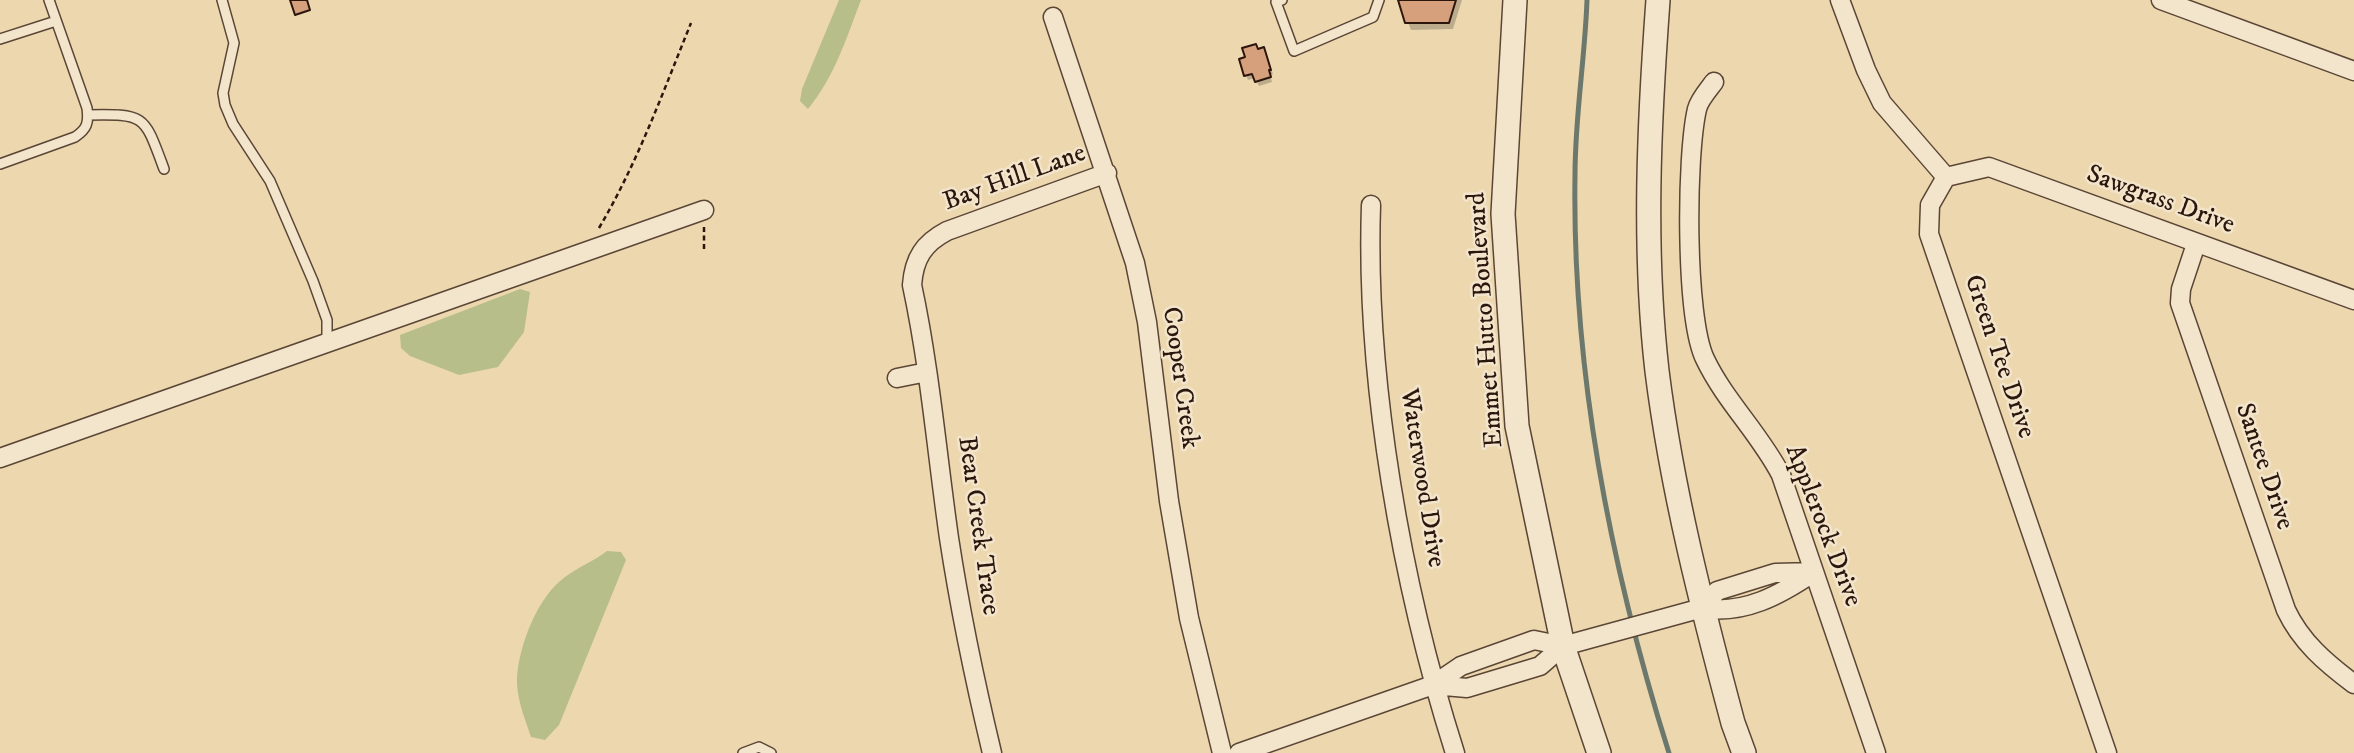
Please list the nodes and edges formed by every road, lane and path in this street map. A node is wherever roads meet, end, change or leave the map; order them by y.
1 (49, 0) edge
2 (222, 0) edge
3 (1282, 0) edge
4 (1379, 0) edge
5 (1515, 0) edge
6 (1658, 0) edge
7 (1840, 0) edge
8 (2161, 0) edge
9 (1053, 18) dead end
10 (56, 21) junction
11 (691, 23) dead end
12 (0, 39) edge
13 (2354, 71) edge
14 (1714, 82) dead end
15 (88, 115) junction
16 (0, 164) edge
17 (164, 169) dead end
18 (1107, 173) junction
19 (1946, 177) junction
20 (1371, 205) dead end
21 (704, 210) dead end
22 (2196, 244) junction
23 (586, 250) junction
24 (2354, 300) edge
25 (916, 306) joint
26 (327, 345) junction
27 (927, 372) junction
28 (897, 378) dead end
29 (0, 458) edge
30 (1814, 572) junction
31 (1702, 608) junction
32 (1563, 646) junction
33 (2354, 684) edge
34 (1433, 685) junction
35 (743, 753) edge
36 (771, 753) edge
37 (992, 753) edge
38 (1222, 753) edge
39 (1239, 753) edge
40 (1455, 753) edge
41 (1599, 753) edge
42 (1744, 753) edge
43 (1876, 753) edge
44 (2107, 753) edge

1 - 10 lane
2 - 26 lane
3 - 4 lane
5 - 32 street, Emmet Hutto Boulevard
6 - 31 street
7 - 19 street
8 - 13 street
9 - 18 street, Cooper Creek
10 - 12 lane
10 - 15 lane
11 - 23 path
14 - 30 street, Applerock Drive
15 - 16 lane
15 - 17 lane
18 - 25 street, Bay Hill Lane
18 - 38 street, Cooper Creek
19 - 22 street, Sawgrass Drive
19 - 44 street, Green Tee Drive
20 - 34 street, Waterwood Drive
21 - 23 street
22 - 24 street, Sawgrass Drive
22 - 33 street, Santee Drive
23 - 26 street
25 - 27 street, Bear Creek Trace
26 - 29 street
27 - 28 street
27 - 37 street, Bear Creek Trace
30 - 31 street
30 - 43 street, Applerock Drive
31 - 32 street
31 - 42 street
32 - 34 street
32 - 34 street
32 - 41 street, Emmet Hutto Boulevard
34 - 39 street
34 - 40 street, Waterwood Drive
35 - 36 lane

